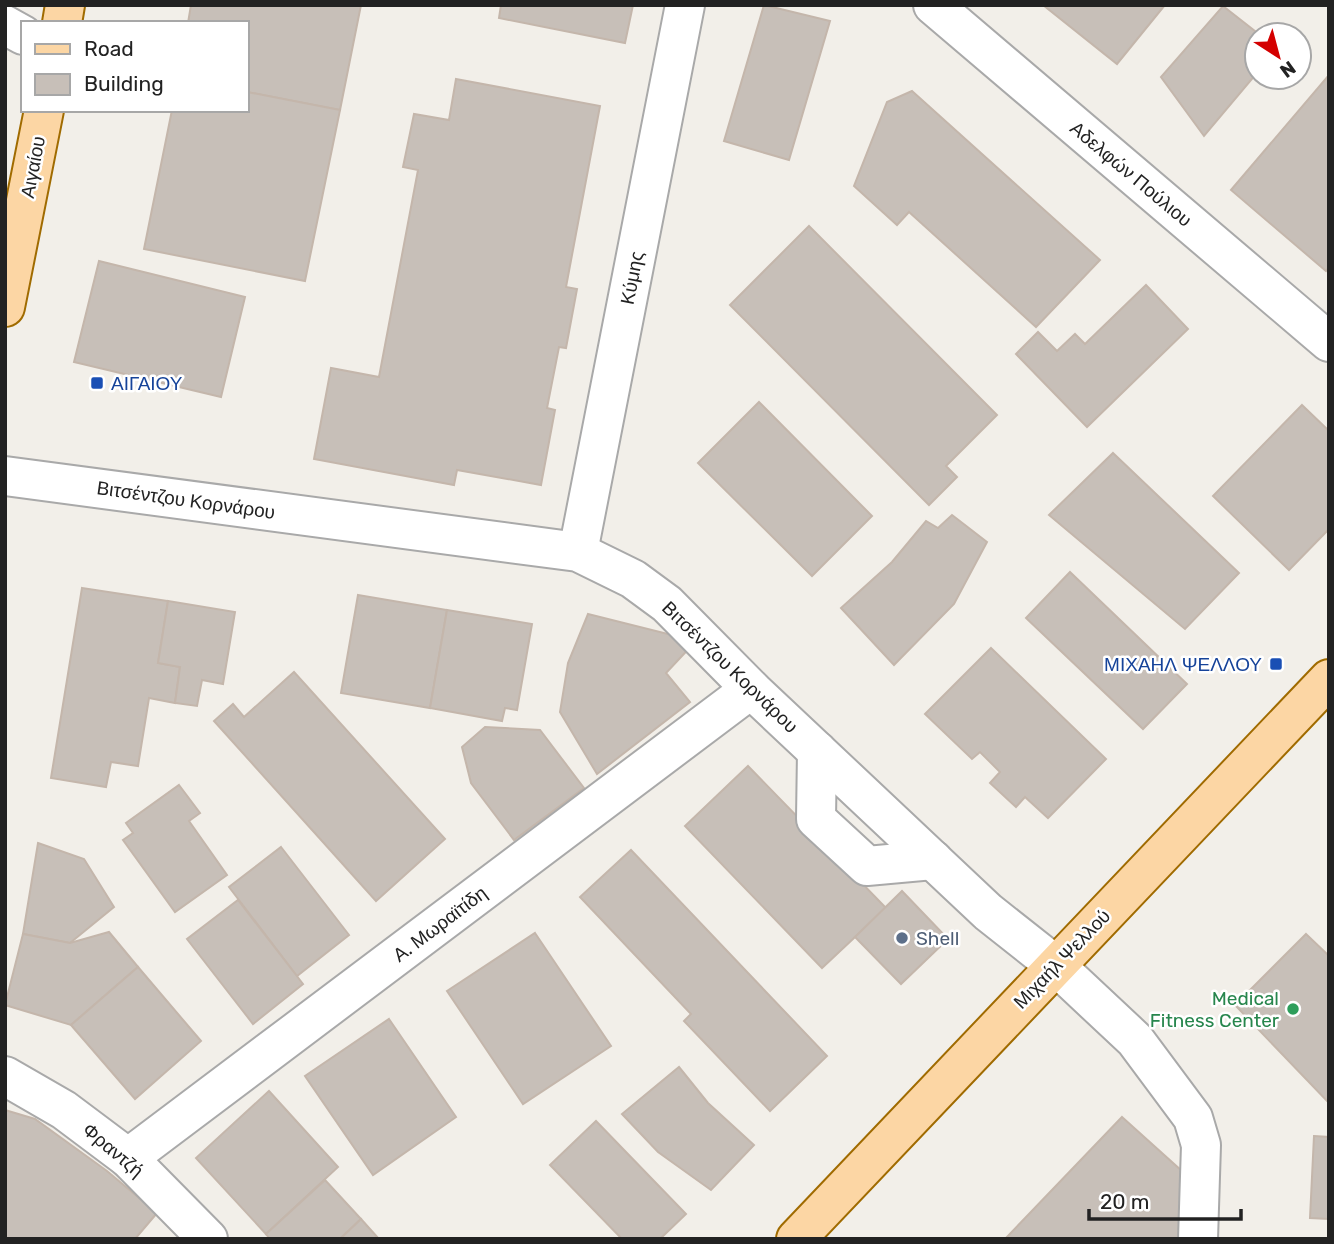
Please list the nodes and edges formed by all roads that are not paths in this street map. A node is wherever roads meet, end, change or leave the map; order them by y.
1 (685, 5) edge
2 (933, 5) edge
3 (5, 25) edge
4 (21, 34) edge
5 (44, 112) edge
6 (5, 307) edge
7 (1329, 342) edge
8 (5, 476) edge
9 (578, 552) junction
10 (1329, 679) edge
11 (751, 689) junction
12 (817, 751) junction
13 (933, 860) junction
14 (1055, 965) junction
15 (5, 1076) edge
16 (128, 1158) junction
17 (189, 1233) edge
18 (796, 1239) edge
19 (1198, 1239) edge

1 - 9 street, Κύμης
2 - 7 street, Αδελφών Πούλιου
3 - 4 street
5 - 6 main road, Αιγαίου
8 - 9 street, Βιτσέντζου Κορνάρου
9 - 11 street, Βιτσέντζου Κορνάρου
10 - 14 main road, Μιχαήλ Ψελλού
11 - 12 street, Βιτσέντζου Κορνάρου
11 - 16 street, Α. Μωραϊτίδη
12 - 13 street, Βιτσέντζου Κορνάρου
12 - 13 street
13 - 14 street, Βιτσέντζου Κορνάρου
14 - 18 main road, Μιχαήλ Ψελλού
14 - 19 street, Βιτσέντζου Κορνάρου
15 - 16 street, Φραντζή
16 - 17 street, Φραντζή

